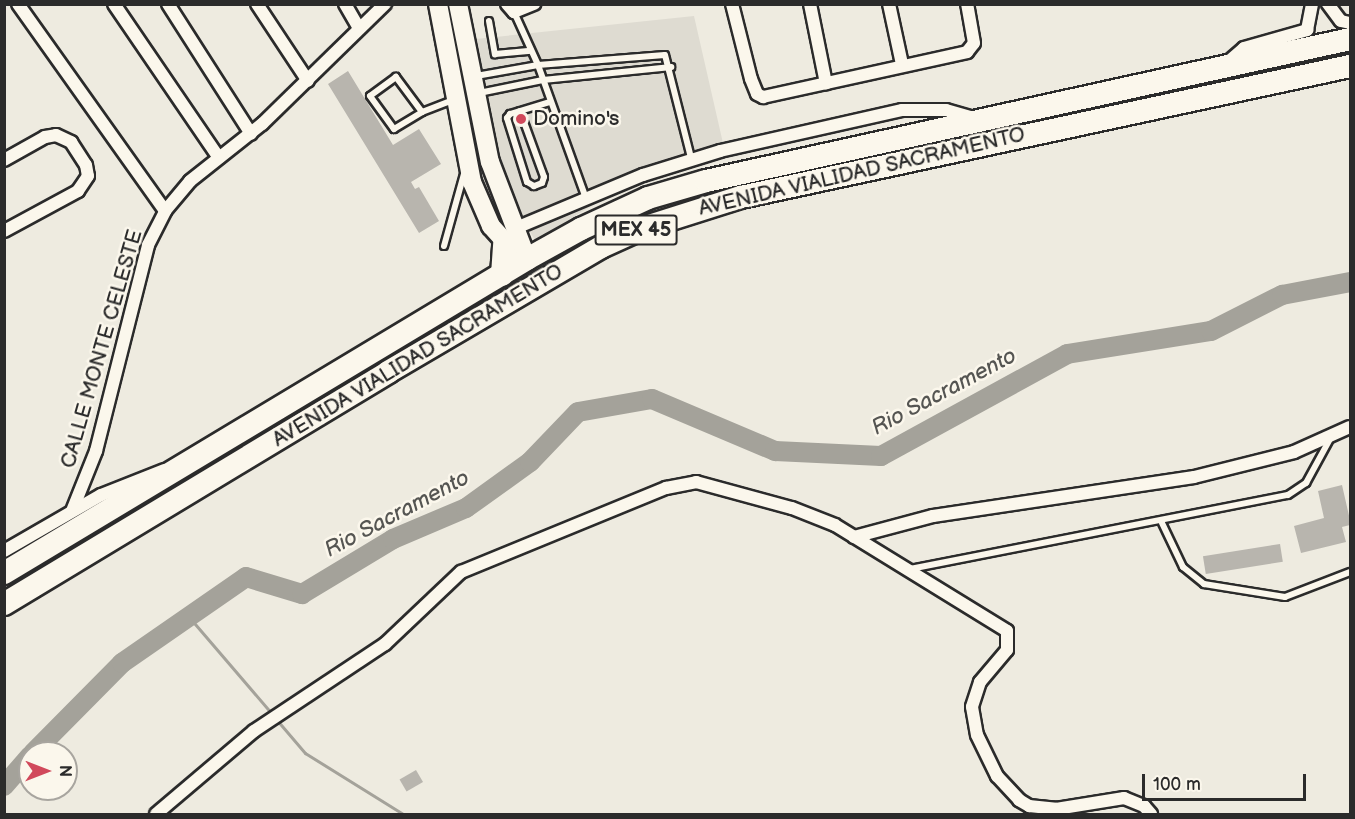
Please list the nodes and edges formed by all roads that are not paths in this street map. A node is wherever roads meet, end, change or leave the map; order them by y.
1 (18, 4) edge
2 (114, 4) edge
3 (168, 4) edge
4 (257, 4) edge
5 (345, 4) edge
6 (385, 4) edge
7 (438, 4) edge
8 (458, 4) edge
9 (534, 4) edge
10 (732, 4) edge
11 (810, 4) edge
12 (889, 4) edge
13 (967, 4) edge
14 (1312, 4) edge
15 (1328, 4) edge
16 (511, 8) edge
17 (489, 21) dead end
18 (1350, 22) edge
19 (359, 28) junction
20 (1350, 39) edge
21 (531, 51) junction
22 (584, 62) junction
23 (538, 64) junction
24 (902, 64) junction
25 (1350, 66) edge
26 (671, 67) junction
27 (1223, 68) junction
28 (587, 76) junction
29 (543, 80) junction
30 (308, 81) junction
31 (826, 83) junction
32 (474, 86) junction
33 (455, 100) junction
34 (550, 102) junction
35 (422, 111) junction
36 (520, 111) junction
37 (981, 120) junction
38 (251, 134) junction
39 (219, 158) junction
40 (692, 158) junction
41 (4, 160) edge
42 (467, 165) junction
43 (586, 198) junction
44 (165, 211) junction
45 (4, 231) edge
46 (517, 243) junction
47 (444, 246) dead end
48 (601, 247) junction
49 (509, 302) junction
50 (1350, 428) edge
51 (1330, 438) junction
52 (177, 469) junction
53 (72, 511) junction
54 (1162, 522) junction
55 (854, 537) junction
56 (4, 551) edge
57 (903, 570) junction
58 (1350, 572) edge
59 (4, 573) edge
60 (4, 604) edge
61 (156, 814) edge
62 (1151, 814) edge

1 - 44 street
2 - 39 street
3 - 38 street
4 - 30 street
5 - 19 street
6 - 19 street, CALLE MONTE CELESTE
7 - 33 main road
8 - 32 main road
9 - 16 street
10 - 31 street
11 - 31 street
12 - 24 street
13 - 24 street
14 - 27 street
15 - 18 street
16 - 21 lane
17 - 21 lane
19 - 30 street, CALLE MONTE CELESTE
20 - 27 highway, AVENIDA VIALIDAD SACRAMENTO / MEX 45
21 - 23 lane
22 - 23 lane
22 - 26 lane
22 - 28 lane
23 - 29 lane
23 - 32 lane
24 - 31 street
25 - 48 highway, AVENIDA VIALIDAD SACRAMENTO / MEX 45
26 - 28 lane
26 - 40 lane
27 - 37 highway, AVENIDA VIALIDAD SACRAMENTO / MEX 45
28 - 29 lane
29 - 32 lane
29 - 34 lane
30 - 38 street, CALLE MONTE CELESTE
32 - 46 main road
33 - 35 lane
33 - 42 main road
34 - 36 lane
34 - 43 lane
35 - 35 lane
36 - 36 lane
37 - 40 street
37 - 46 highway, AVENIDA VIALIDAD SACRAMENTO / MEX 45
38 - 39 street, CALLE MONTE CELESTE
39 - 44 street, CALLE MONTE CELESTE
40 - 43 street
41 - 45 street
42 - 46 main road
42 - 47 lane
43 - 46 street
44 - 53 street, CALLE MONTE CELESTE
46 - 48 highway
46 - 49 highway
46 - 52 highway, AVENIDA VIALIDAD SACRAMENTO / MEX 45
48 - 49 highway, AVENIDA VIALIDAD SACRAMENTO / MEX 45
49 - 60 highway, AVENIDA VIALIDAD SACRAMENTO / MEX 45
50 - 51 street
51 - 54 lane
51 - 55 street
52 - 53 street
52 - 59 highway, AVENIDA VIALIDAD SACRAMENTO / MEX 45
53 - 56 street
54 - 57 lane
54 - 58 lane
55 - 57 street
55 - 61 street
57 - 62 street

